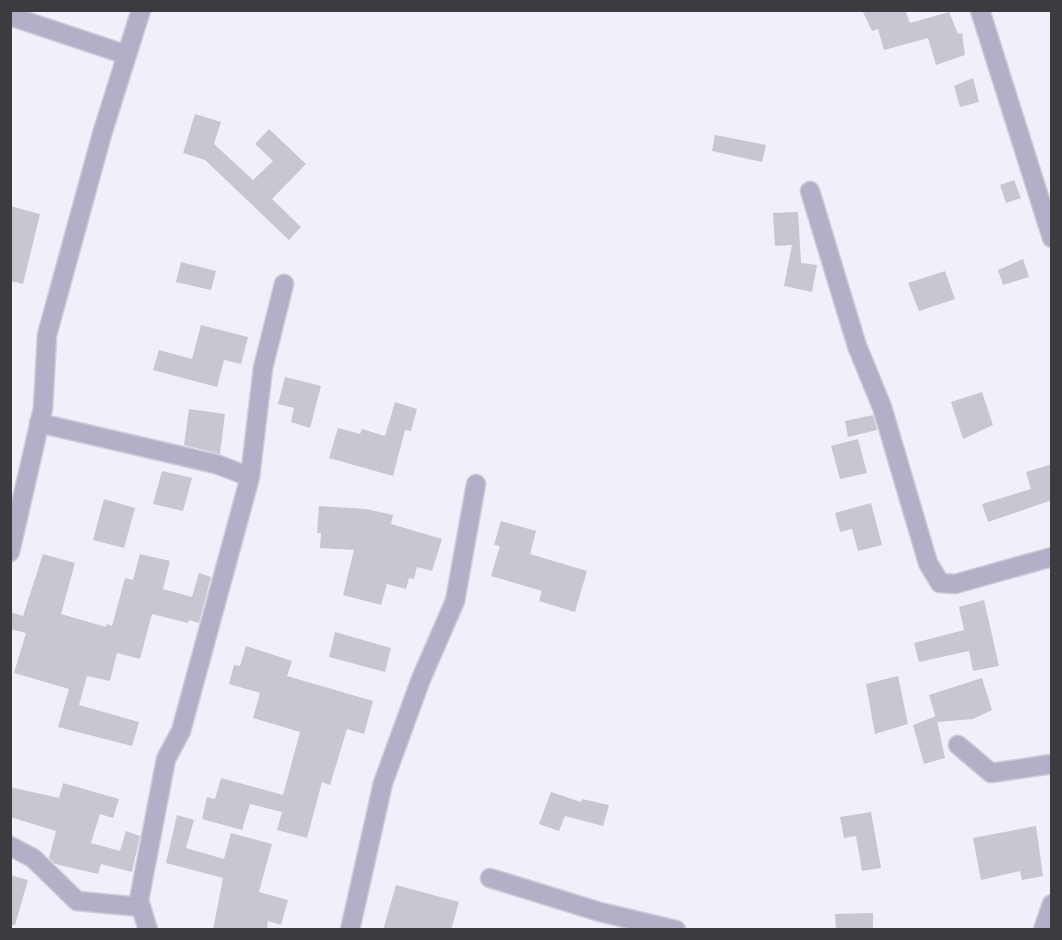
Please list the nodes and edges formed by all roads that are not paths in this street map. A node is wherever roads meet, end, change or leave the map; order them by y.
1 (141, 10) edge
2 (980, 10) edge
3 (10, 16) edge
4 (128, 55) junction
5 (810, 191) dead end
6 (1052, 238) edge
7 (284, 284) dead end
8 (39, 423) junction
9 (250, 477) junction
10 (476, 484) dead end
11 (10, 552) edge
12 (1052, 557) edge
13 (958, 745) dead end
14 (1052, 764) edge
15 (10, 846) edge
16 (490, 878) dead end
17 (1052, 904) edge
18 (141, 908) junction
19 (148, 930) edge
20 (350, 930) edge
21 (675, 930) edge
22 (1043, 930) edge

1 - 4 street
2 - 6 street
3 - 4 street
4 - 8 street
5 - 12 street
7 - 9 street
8 - 9 street
8 - 11 street
9 - 18 street
10 - 20 street
13 - 14 street
15 - 18 street
16 - 21 street
17 - 22 street
18 - 19 street

